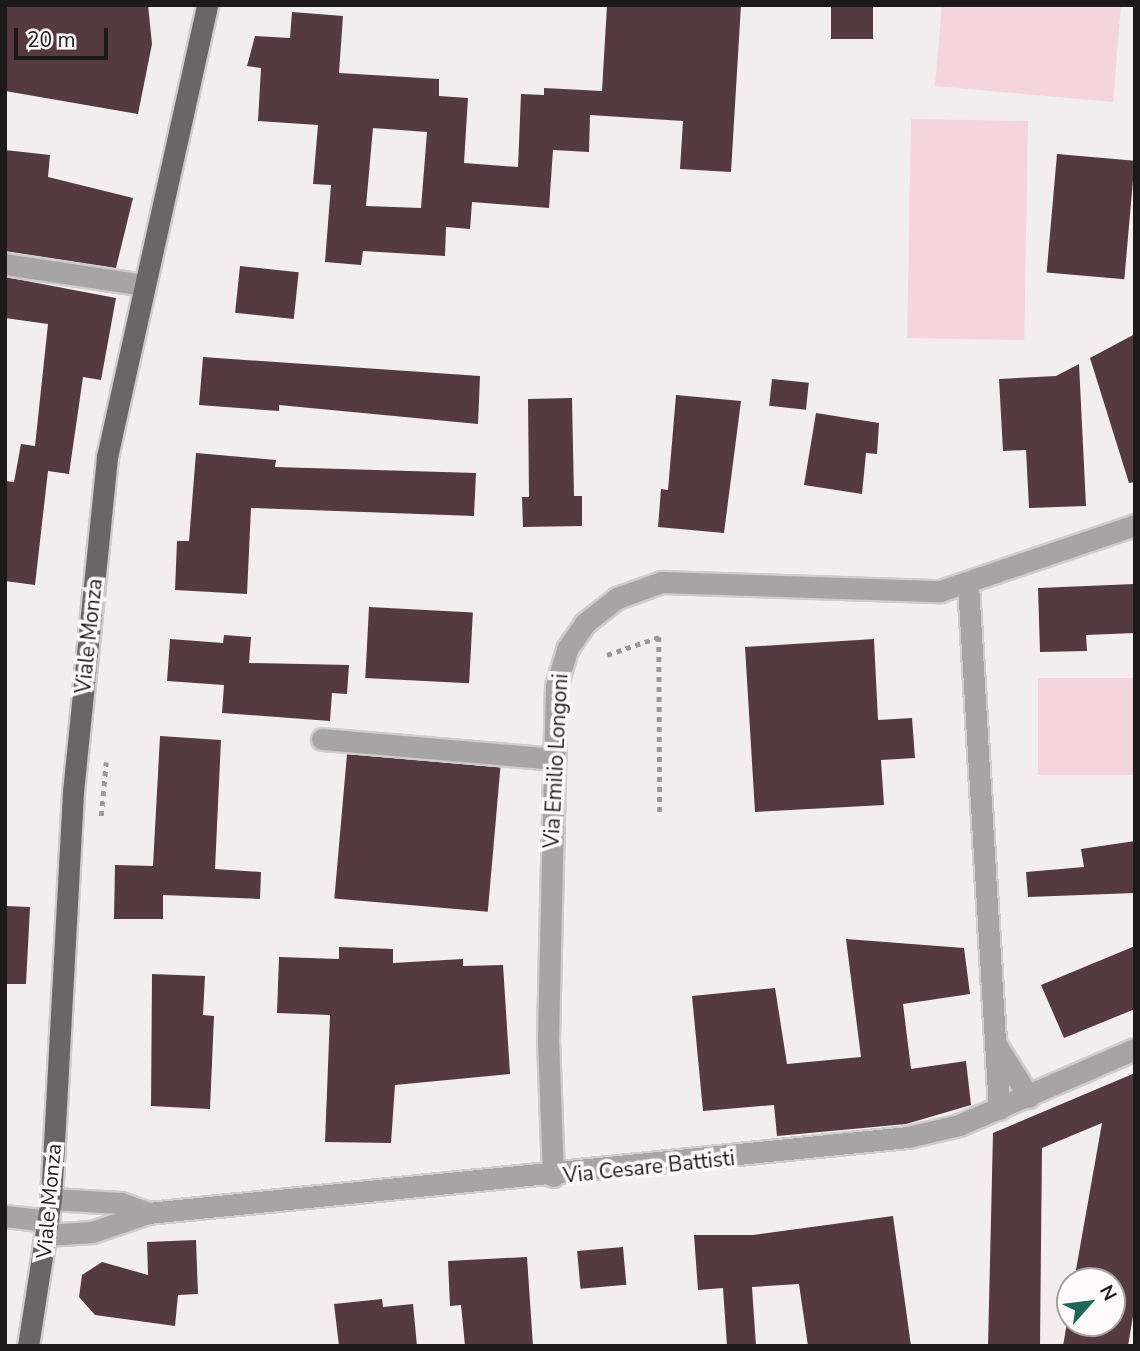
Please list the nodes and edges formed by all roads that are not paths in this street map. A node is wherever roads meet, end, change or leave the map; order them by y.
1 (208, 5) edge
2 (5, 264) edge
3 (144, 285) junction
4 (1135, 525) edge
5 (968, 584) junction
6 (322, 739) dead end
7 (554, 759) junction
8 (998, 1046) junction
9 (1134, 1049) edge
10 (1029, 1097) junction
11 (999, 1109) junction
12 (553, 1176) junction
13 (51, 1199) junction
14 (148, 1213) junction
15 (5, 1216) edge
16 (48, 1228) junction
17 (28, 1346) edge

1 - 3 main road, Viale Monza
2 - 3 street
3 - 13 main road, Viale Monza
4 - 5 street, Via Emilio Longoni
5 - 7 street, Via Emilio Longoni
5 - 8 street
6 - 7 street
7 - 12 street, Via Emilio Longoni
8 - 10 street
8 - 11 street
9 - 10 street, Via Cesare Battisti
10 - 11 street, Via Cesare Battisti
11 - 12 street, Via Cesare Battisti
12 - 14 street, Via Cesare Battisti
13 - 14 street, Via Cesare Battisti
13 - 16 main road, Viale Monza
14 - 16 street, Via Cesare Battisti
15 - 16 street, Via Cesare Battisti
16 - 17 main road, Viale Monza

